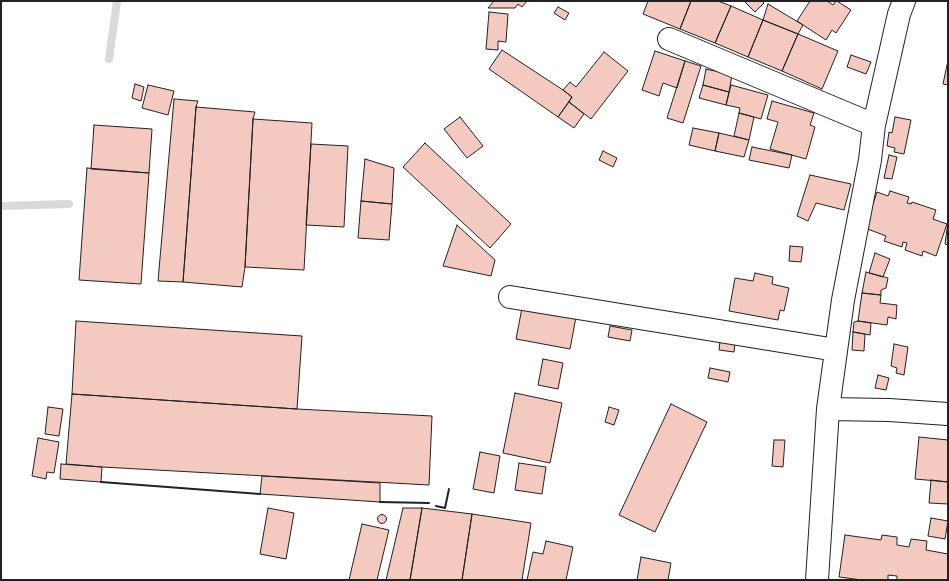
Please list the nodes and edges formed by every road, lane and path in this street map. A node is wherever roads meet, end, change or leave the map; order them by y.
1 (904, 1) edge
2 (669, 39) dead end
3 (874, 125) junction
4 (510, 298) dead end
5 (836, 350) junction
6 (828, 409) junction
7 (948, 414) edge
8 (817, 580) edge

1 - 3 street
2 - 3 street
3 - 5 street
4 - 5 street
5 - 6 street
6 - 7 street
6 - 8 street

